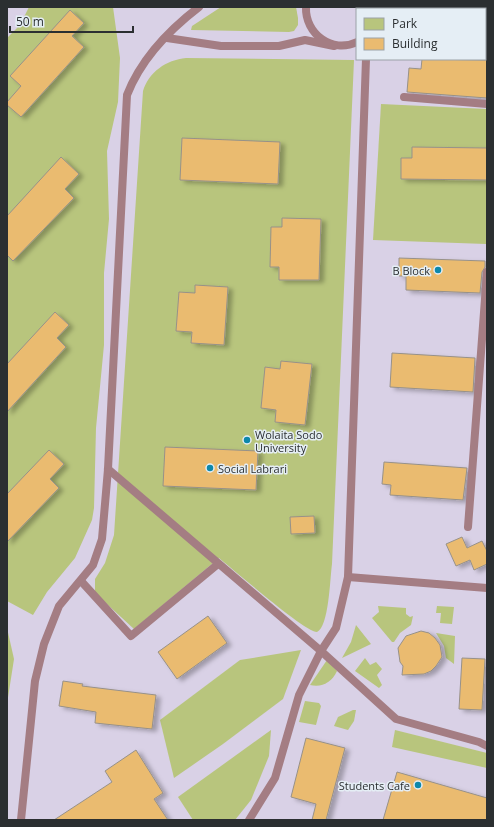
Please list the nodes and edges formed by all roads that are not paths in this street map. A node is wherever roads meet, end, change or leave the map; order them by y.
1 (199, 7) edge
2 (306, 7) edge
3 (478, 7) edge
4 (487, 8) edge
5 (167, 38) junction
6 (356, 42) edge
7 (334, 46) junction
8 (366, 60) edge
9 (404, 97) dead end
10 (487, 104) edge
11 (487, 272) edge
12 (108, 469) junction
13 (468, 527) dead end
14 (218, 564) junction
15 (348, 578) junction
16 (81, 581) junction
17 (487, 588) edge
18 (321, 651) junction
19 (487, 746) edge
20 (22, 820) edge
21 (249, 820) edge

1 - 5 lane
2 - 7 lane
3 - 4 lane
5 - 7 lane
5 - 12 lane
6 - 7 lane
8 - 15 lane
9 - 10 lane
11 - 13 lane
12 - 14 lane
12 - 16 lane
14 - 16 lane
14 - 18 lane
15 - 17 lane
15 - 18 lane
16 - 20 lane
18 - 19 lane
18 - 21 lane

